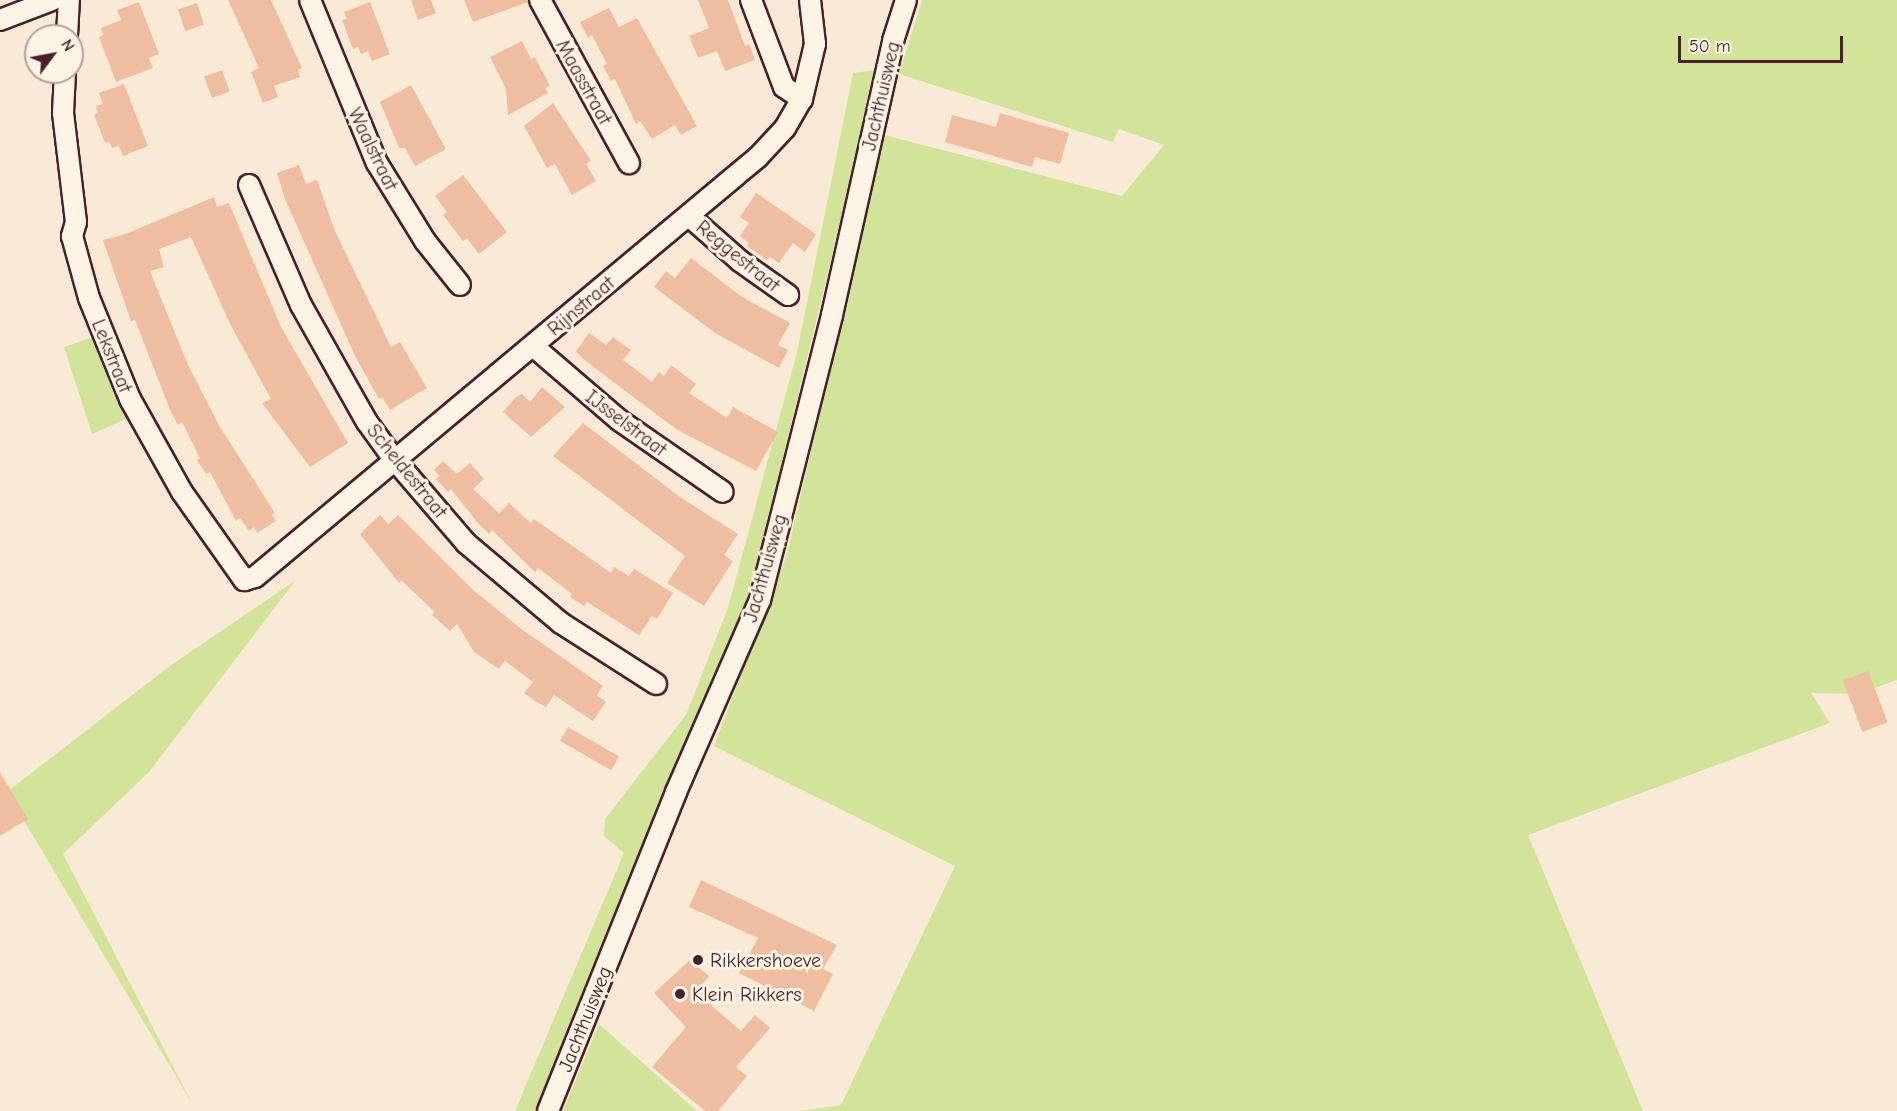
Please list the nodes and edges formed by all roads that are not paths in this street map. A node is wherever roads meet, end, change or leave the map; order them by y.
1 (52, 0) edge
2 (69, 0) edge
3 (310, 0) edge
4 (540, 0) edge
5 (751, 0) edge
6 (810, 0) edge
7 (906, 0) edge
8 (0, 20) edge
9 (68, 24) edge
10 (64, 84) edge
11 (802, 99) junction
12 (629, 163) dead end
13 (249, 185) dead end
14 (689, 216) junction
15 (460, 285) dead end
16 (788, 295) dead end
17 (534, 346) junction
18 (393, 458) junction
19 (723, 492) dead end
20 (269, 565) joint
21 (656, 684) dead end
22 (549, 1111) edge

1 - 8 street
2 - 9 street
3 - 15 street, Waalstraat
4 - 12 street, Maasstraat
5 - 11 street
6 - 11 street, Rijnstraat
7 - 22 street, Jachthuisweg
10 - 20 street, Lekstraat
11 - 14 street, Rijnstraat
13 - 18 street, Scheldestraat
14 - 16 street, Reggestraat
14 - 17 street, Rijnstraat
17 - 18 street, Rijnstraat
17 - 19 street, IJsselstraat
18 - 20 street, Rijnstraat
18 - 21 street, Scheldestraat

